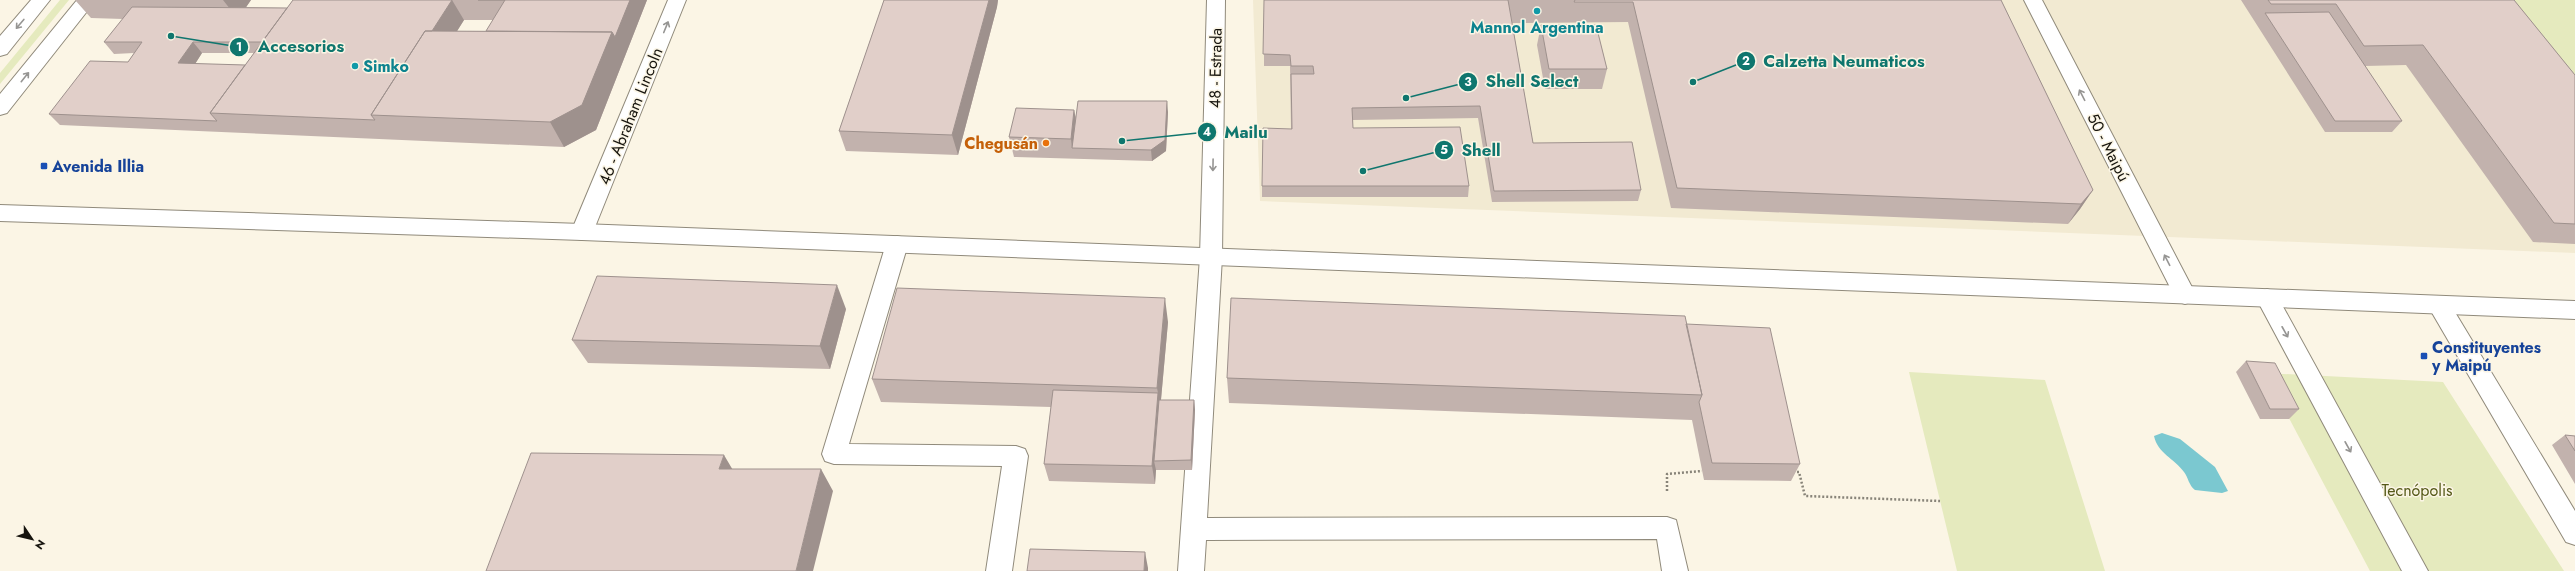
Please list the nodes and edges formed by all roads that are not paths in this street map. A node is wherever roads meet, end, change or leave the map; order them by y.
1 (41, 0) edge
2 (87, 0) edge
3 (677, 0) edge
4 (1216, 0) edge
5 (2033, 0) edge
6 (0, 49) edge
7 (0, 108) edge
8 (0, 213) edge
9 (582, 232) junction
10 (897, 244) junction
11 (1211, 257) junction
12 (2184, 295) junction
13 (2267, 298) junction
14 (2439, 305) junction
15 (2575, 310) edge
16 (1194, 529) junction
17 (2575, 534) edge
18 (999, 571) edge
19 (1191, 571) edge
20 (1675, 571) edge
21 (2416, 571) edge

1 -> 6 main road
7 -> 2 main road
9 -> 3 main road, 46 - Abraham Lincoln
4 -> 11 main road, 48 - Estrada
12 -> 5 main road, 50 - Maipú
8 - 9 main road
9 - 10 main road
10 - 11 main road
10 - 18 main road
11 - 12 main road
11 - 16 main road, 48 - Estrada
12 - 13 main road
13 - 14 main road
13 -> 21 main road
14 - 15 main road
14 - 17 main road
16 - 19 main road, 48 - Estrada
16 - 20 main road

